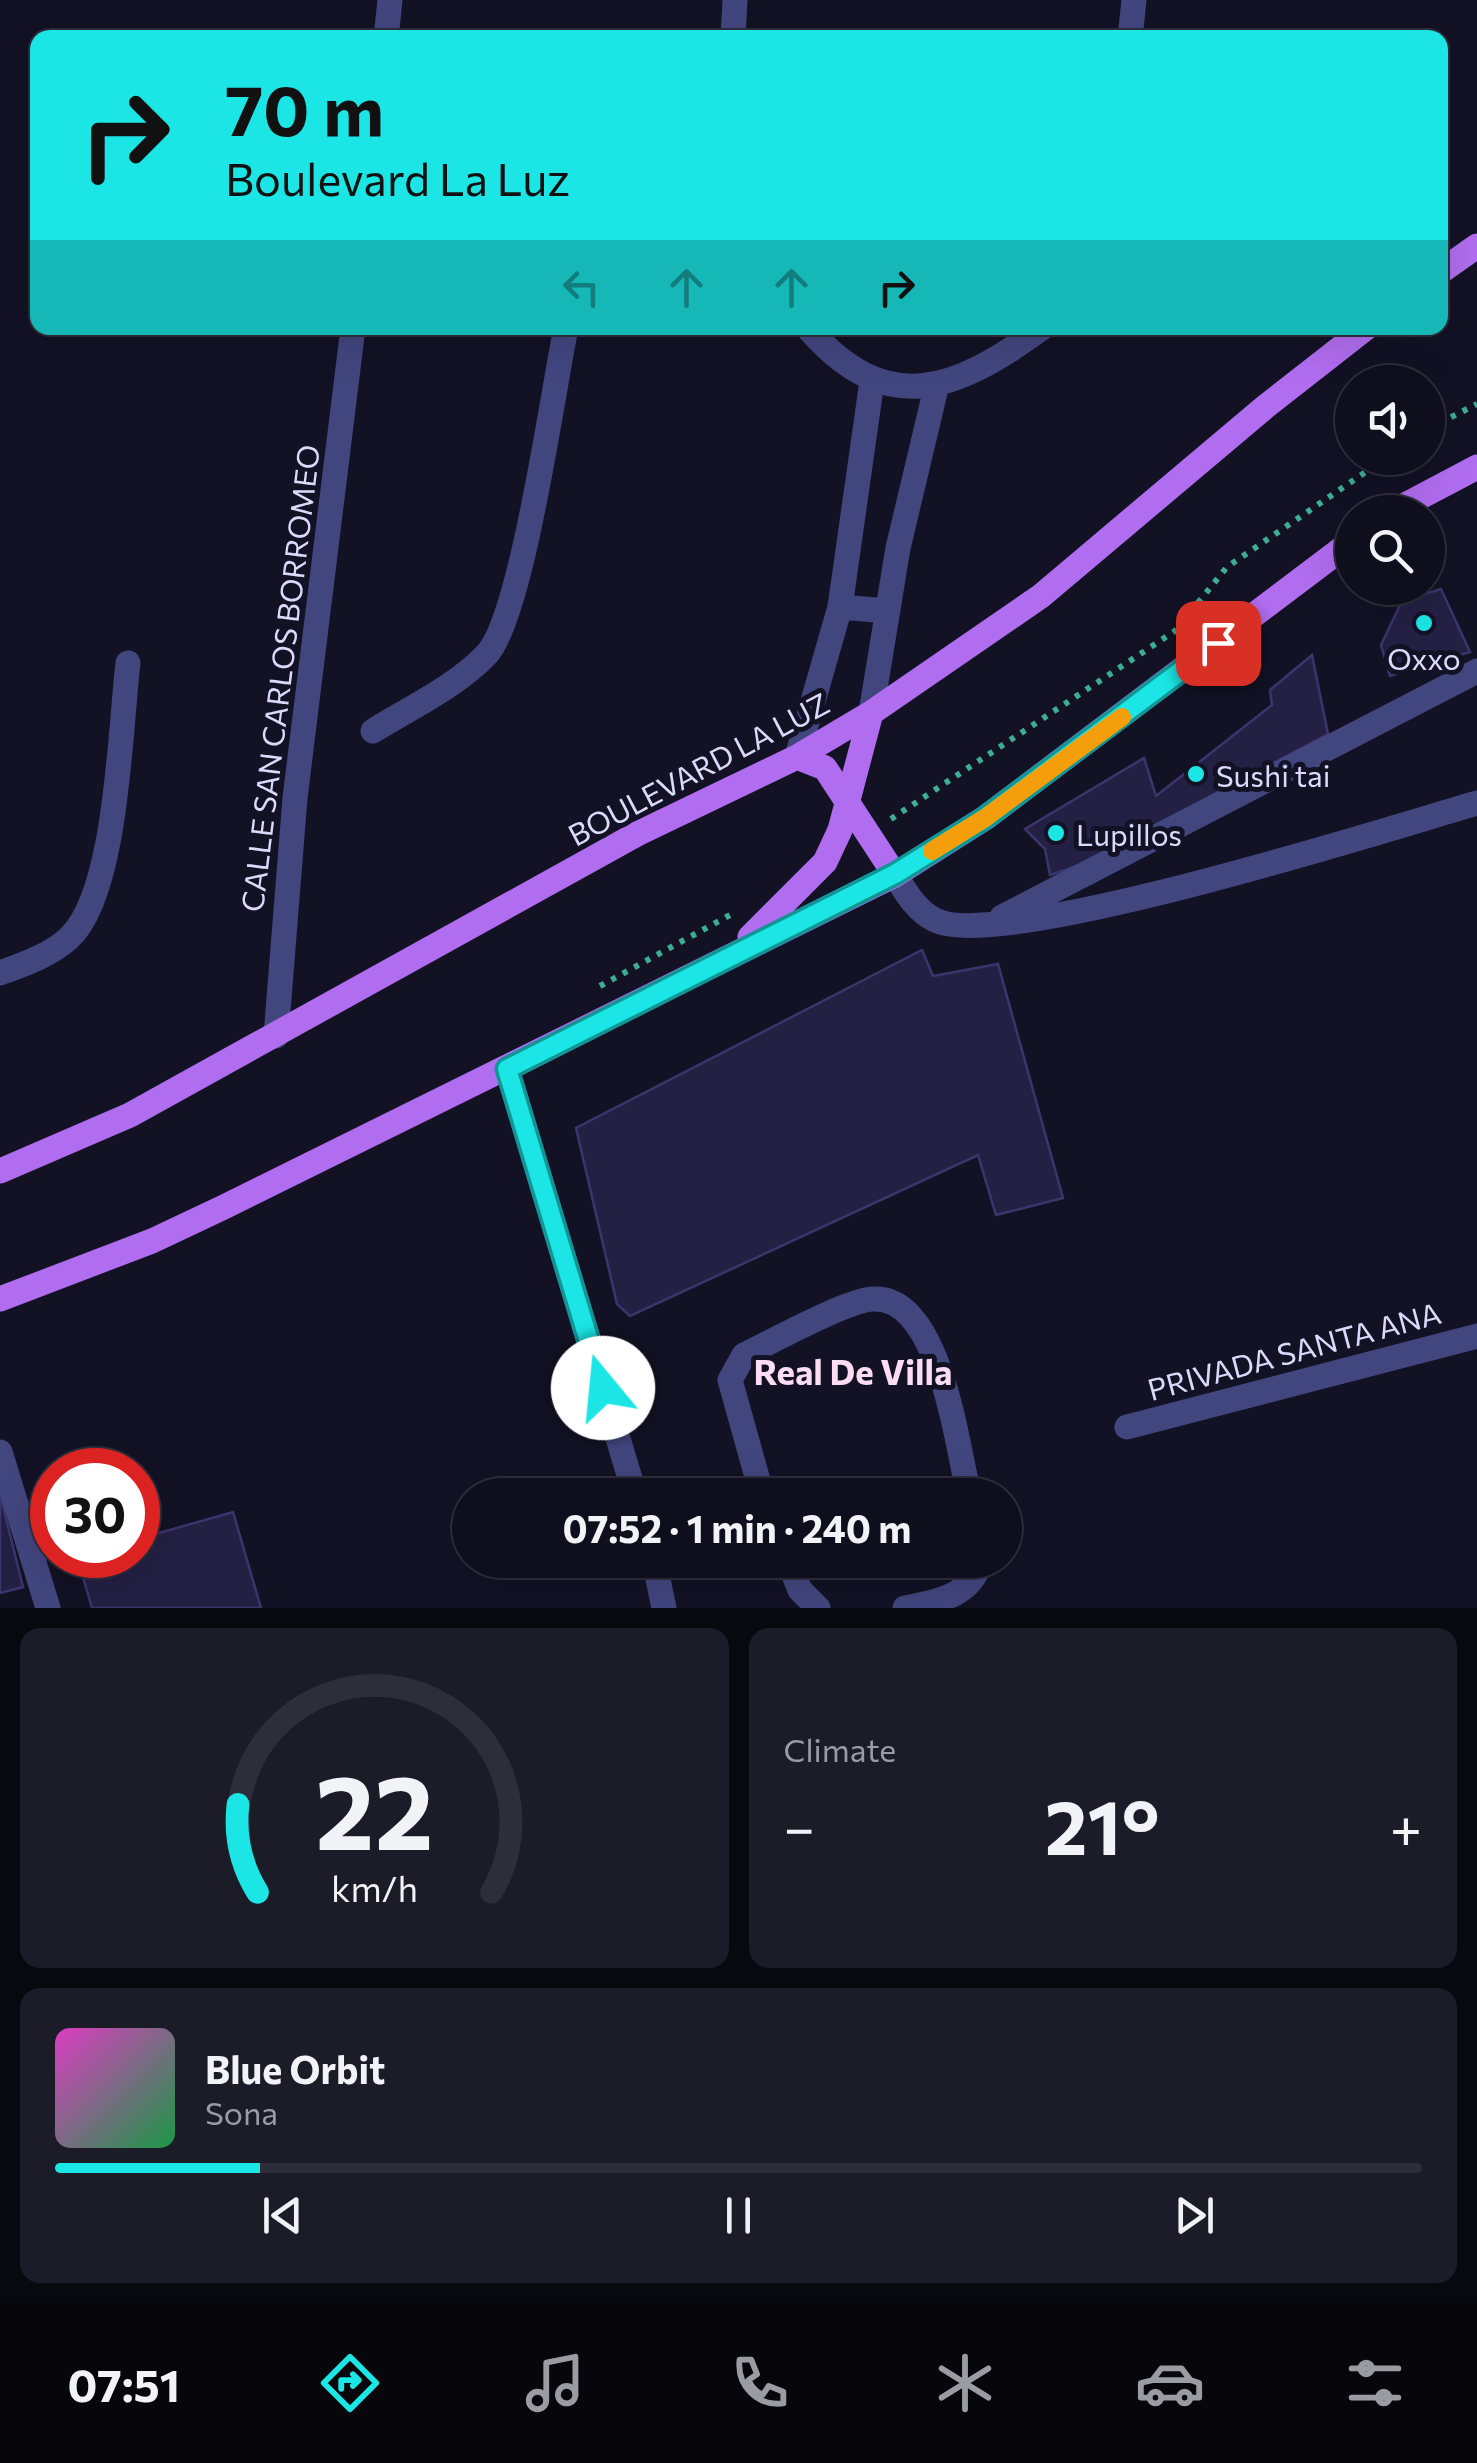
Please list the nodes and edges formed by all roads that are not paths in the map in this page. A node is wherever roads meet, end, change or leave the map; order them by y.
1 (390, 0) edge
2 (735, 0) edge
3 (1134, 0) edge
4 (387, 30) edge
5 (733, 30) edge
6 (1131, 30) edge
7 (1477, 246) edge
8 (1448, 266) edge
9 (352, 335) edge
10 (565, 335) edge
11 (814, 335) edge
12 (1032, 335) edge
13 (1357, 335) edge
14 (872, 381) junction
15 (936, 384) junction
16 (1477, 468) edge
17 (1425, 495) edge
18 (1335, 554) edge
19 (840, 607) junction
20 (888, 611) junction
21 (128, 663) dead end
22 (1477, 672) edge
23 (870, 713) junction
24 (373, 731) dead end
25 (797, 757) junction
26 (848, 798) junction
27 (1477, 803) edge
28 (895, 874) junction
29 (984, 926) junction
30 (728, 958) junction
31 (0, 973) edge
32 (276, 1036) junction
33 (507, 1069) junction
34 (0, 1171) edge
35 (0, 1299) edge
36 (1477, 1336) edge
37 (1127, 1428) dead end
38 (0, 1452) edge
39 (630, 1478) edge
40 (757, 1478) edge
41 (964, 1478) edge
42 (658, 1578) edge
43 (795, 1578) edge
44 (972, 1578) edge
45 (48, 1608) edge
46 (664, 1608) edge
47 (818, 1608) edge
48 (905, 1608) edge

1 - 4 street
2 - 5 street
3 - 6 street
7 - 8 main road
9 - 32 street, CALLE SAN CARLOS BORROMEO
10 - 24 street
11 - 14 street
12 - 15 street
13 - 23 main road, BOULEVARD LA LUZ
14 - 15 street
14 - 19 street
15 - 20 street
16 - 17 main road
18 - 28 main road
19 - 20 street
19 - 25 street
20 - 23 street
21 - 31 street
22 - 29 street
23 - 25 main road, BOULEVARD LA LUZ
23 - 26 main road
25 - 26 main road
25 - 32 main road, BOULEVARD LA LUZ
26 - 28 main road
26 - 30 main road
27 - 29 street
28 - 29 street
28 - 30 main road
30 - 33 main road
32 - 34 main road, BOULEVARD LA LUZ
33 - 35 main road
33 - 39 street
36 - 37 street, PRIVADA SANTA ANA
38 - 45 street
40 - 41 street
42 - 46 street
43 - 47 street
44 - 48 street

